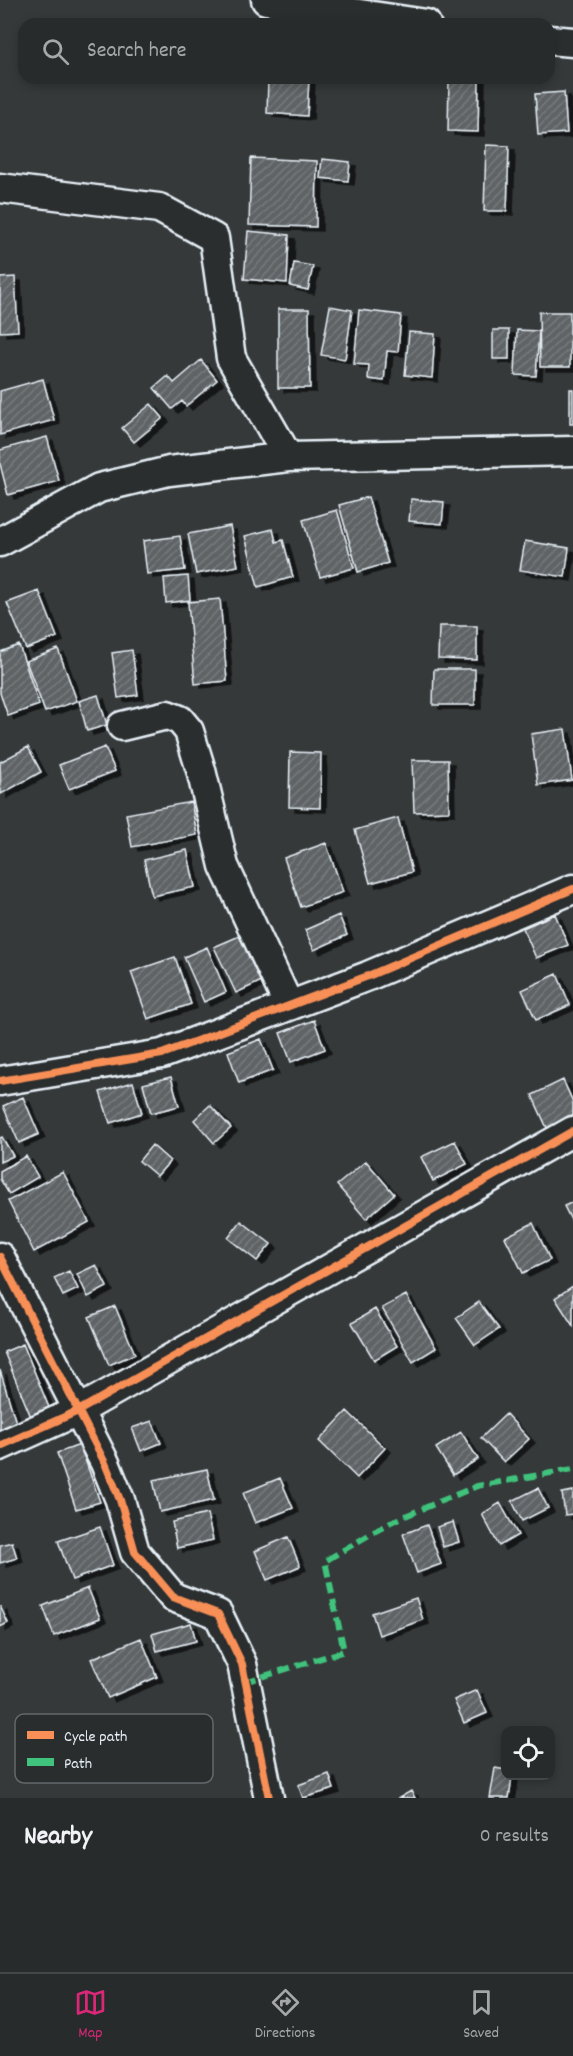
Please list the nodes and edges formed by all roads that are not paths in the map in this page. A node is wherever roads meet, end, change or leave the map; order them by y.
1 (266, 0) edge
2 (386, 18) edge
3 (555, 40) edge
4 (573, 42) edge
5 (0, 188) edge
6 (573, 450) edge
7 (288, 457) junction
8 (0, 542) edge
9 (122, 726) dead end
10 (573, 889) edge
11 (289, 1006) junction
12 (0, 1081) edge
13 (573, 1131) edge
14 (0, 1257) edge
15 (78, 1411) junction
16 (0, 1446) edge
17 (270, 1798) edge

1 - 2 street
3 - 4 street
5 - 7 street
6 - 7 street
7 - 8 street
9 - 11 street
10 - 11 street
11 - 12 street
13 - 15 street
14 - 15 street
15 - 16 street
15 - 17 street

